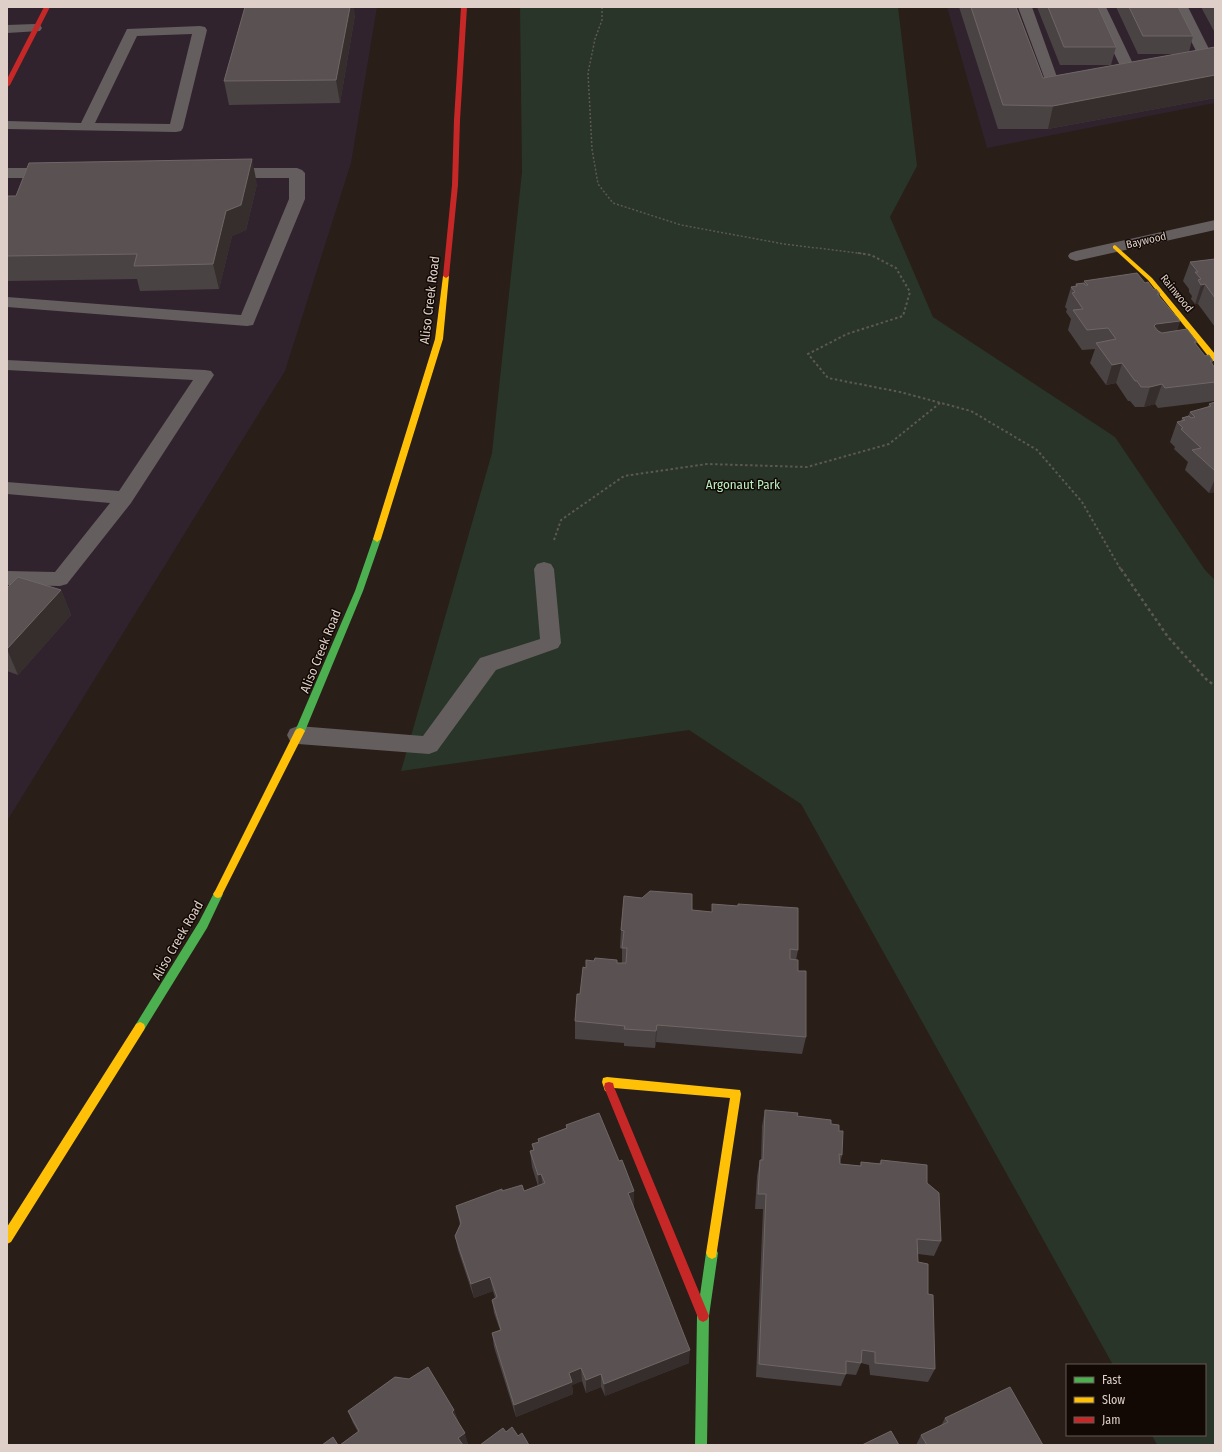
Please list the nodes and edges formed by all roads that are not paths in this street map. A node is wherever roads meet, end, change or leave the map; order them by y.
1 (47, 7) edge
2 (464, 7) edge
3 (1024, 7) edge
4 (1098, 7) edge
5 (1181, 7) edge
6 (35, 28) junction
7 (7, 29) edge
8 (1167, 64) edge
9 (1144, 68) edge
10 (1088, 77) edge
11 (7, 85) edge
12 (7, 125) edge
13 (86, 127) junction
14 (7, 173) edge
15 (70, 173) edge
16 (211, 173) edge
17 (1215, 224) edge
18 (1115, 247) junction
19 (1076, 256) dead end
20 (7, 302) edge
21 (1215, 360) edge
22 (7, 365) edge
23 (7, 488) edge
24 (124, 498) junction
25 (544, 569) road end
26 (7, 578) edge
27 (298, 735) junction
28 (7, 1238) edge
29 (703, 1316) junction
30 (701, 1445) edge

1 - 6 main road
2 - 27 main road, Aliso Creek Road
3 - 10 street
4 - 9 street
5 - 8 street
6 - 7 street
6 - 11 main road
12 - 13 street
13 - 13 street
14 - 15 street
16 - 20 street
17 - 18 street, Baywood
18 - 19 street, Baywood
18 - 21 main road, Rainwood
22 - 24 street
23 - 24 street
24 - 26 street
25 - 27 street
27 - 28 main road, Aliso Creek Road
29 - 29 main road
29 - 30 main road

